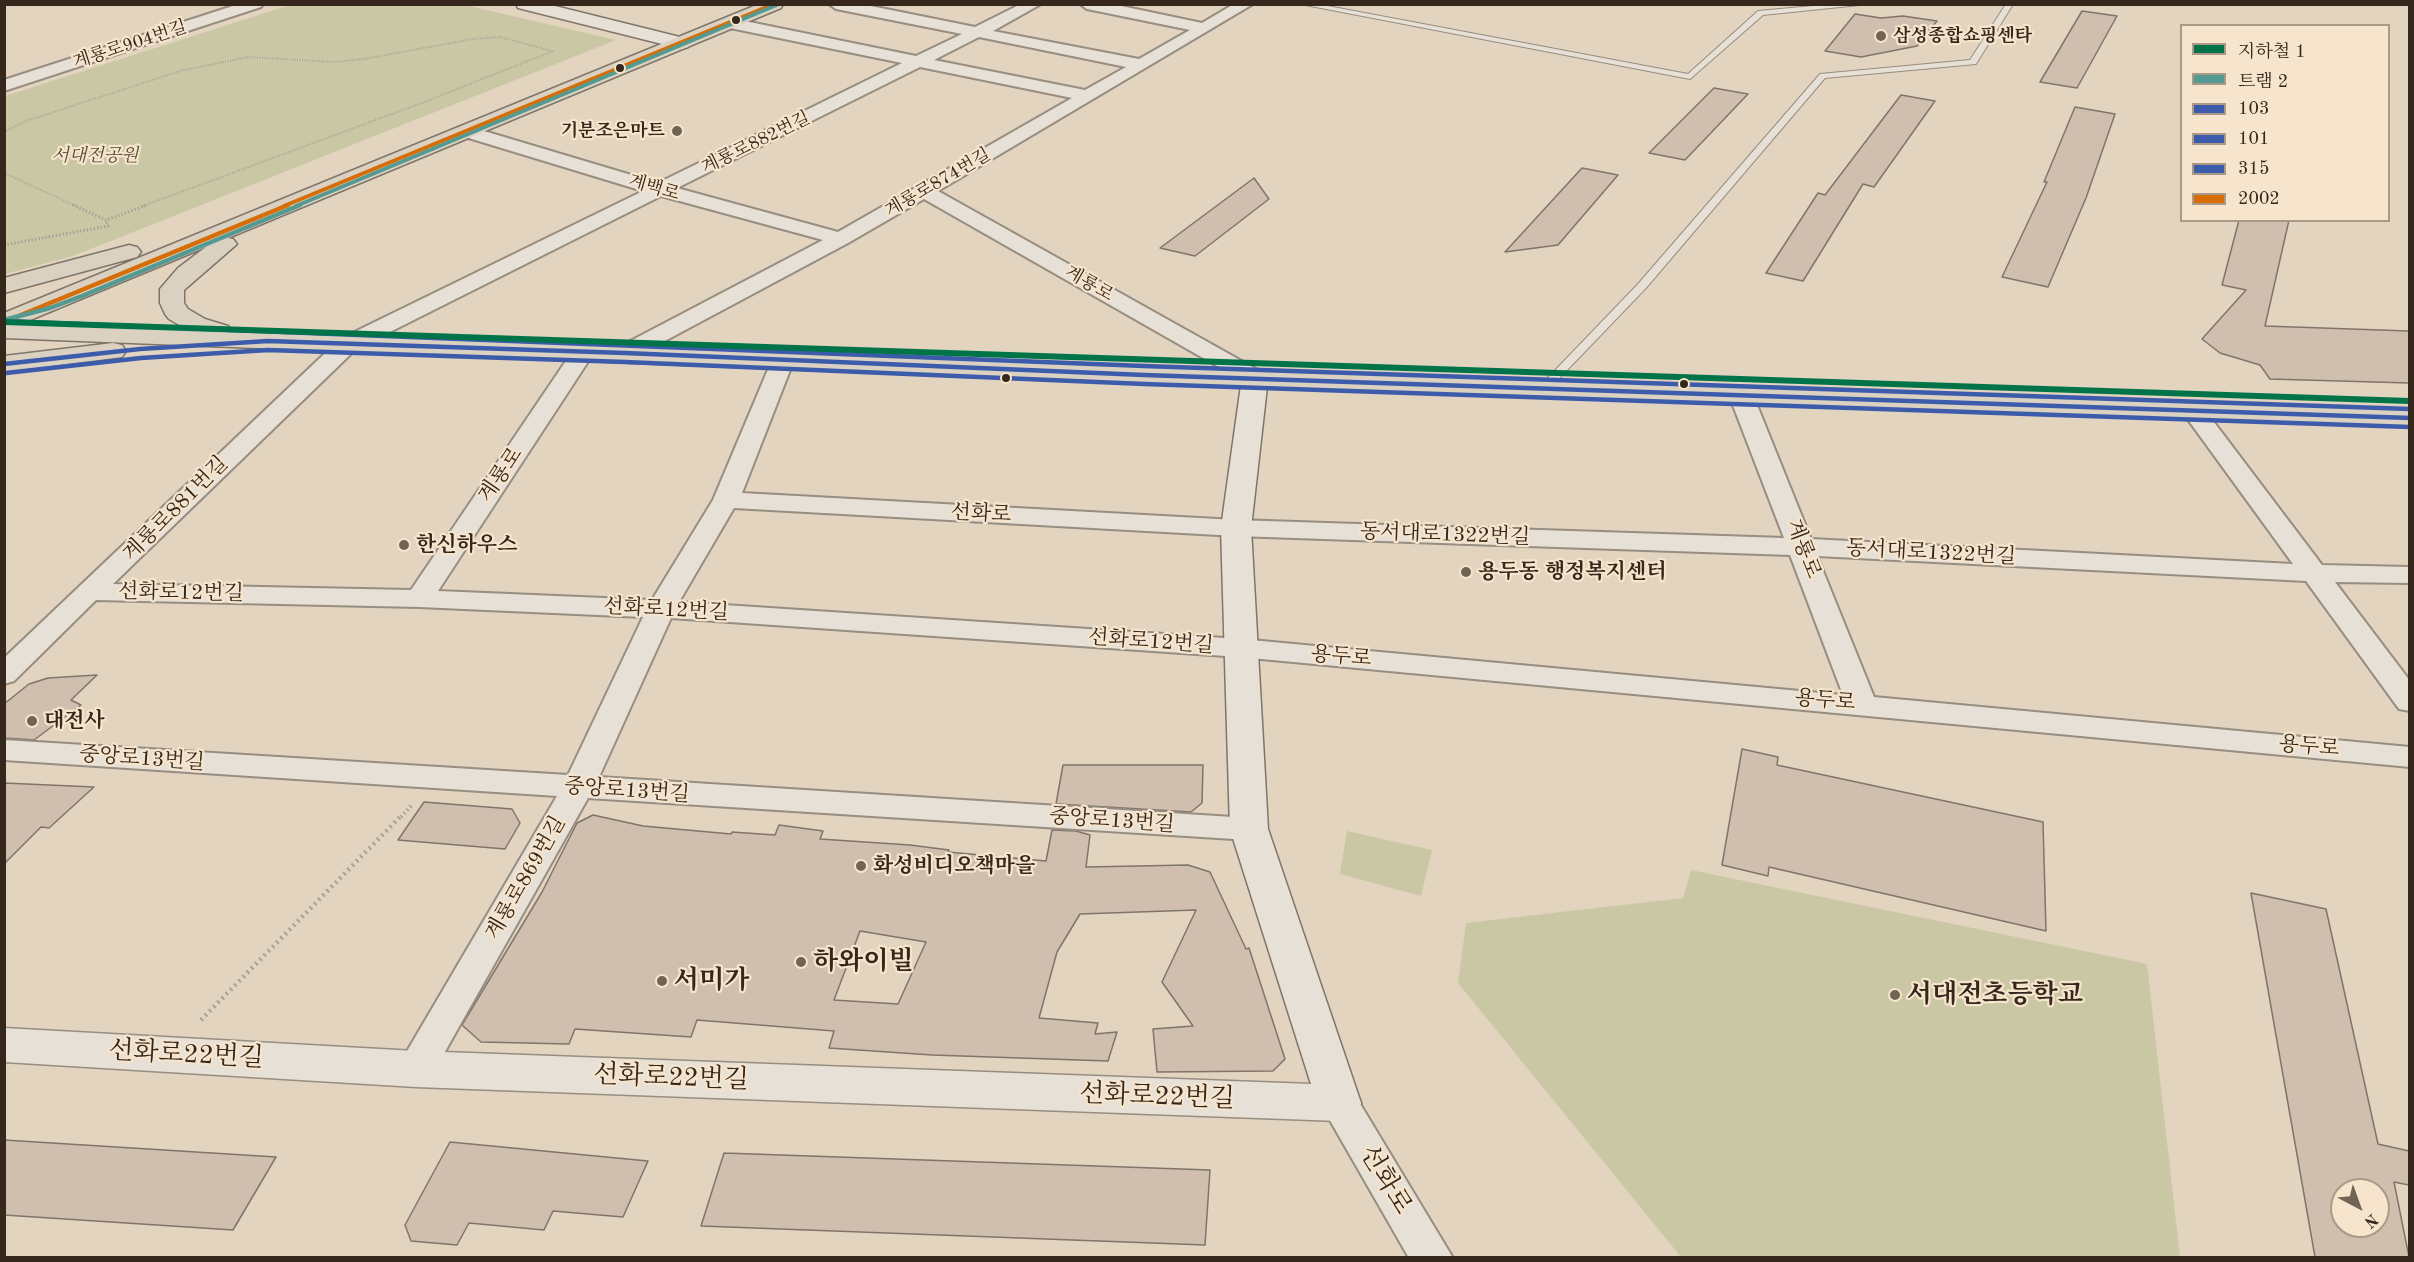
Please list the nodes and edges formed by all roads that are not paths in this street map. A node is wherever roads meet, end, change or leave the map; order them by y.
1 (256, 4) edge
2 (524, 4) edge
3 (775, 4) edge
4 (836, 4) edge
5 (1034, 4) edge
6 (1088, 4) edge
7 (1246, 4) edge
8 (1303, 4) edge
9 (1866, 4) edge
10 (2010, 4) edge
11 (730, 23) junction
12 (1205, 28) junction
13 (978, 32) junction
14 (682, 43) junction
15 (920, 61) junction
16 (1142, 65) junction
17 (5, 86) edge
18 (1087, 96) junction
19 (468, 132) junction
20 (661, 190) junction
21 (924, 191) junction
22 (267, 216) junction
23 (841, 239) junction
24 (4, 286) edge
25 (4, 322) edge
26 (4, 330) edge
27 (268, 341) junction
28 (348, 344) junction
29 (584, 351) junction
30 (625, 353) junction
31 (783, 360) junction
32 (4, 364) edge
33 (1255, 378) junction
34 (1544, 388) junction
35 (1741, 395) junction
36 (2193, 410) junction
37 (2409, 418) edge
38 (726, 500) junction
39 (1236, 528) junction
40 (1803, 547) junction
41 (2315, 573) junction
42 (2409, 575) edge
43 (92, 591) junction
44 (419, 599) junction
45 (661, 609) junction
46 (1240, 648) junction
47 (4, 675) edge
48 (2409, 702) edge
49 (1862, 705) junction
50 (10, 757) edge
51 (2409, 757) edge
52 (578, 788) junction
53 (1249, 829) junction
54 (4, 1045) edge
55 (416, 1069) junction
56 (1339, 1103) junction
57 (1432, 1257) edge

1 - 17 street, 계룡로904번길
2 - 14 main road
3 - 11 main road
4 - 13 street
5 - 13 street, 계룡로882번길
6 - 12 street
7 - 12 street, 계룡로874번길
8 - 9 lane
10 - 34 lane
11 - 14 main road
11 - 15 street
12 - 16 street, 계룡로874번길
13 - 15 street, 계룡로882번길
13 - 16 street
14 - 19 main road
15 - 18 street
15 - 20 street, 계룡로882번길
16 - 18 street, 계룡로874번길
18 - 21 street, 계룡로874번길
19 - 20 street, 계백로
19 - 22 main road
20 - 23 street, 계백로
20 - 28 street, 계룡로882번길
21 - 23 street, 계룡로874번길
21 - 33 street, 계룡로
22 - 24 main road
22 - 25 main road
22 - 27 main road
23 - 30 street, 계룡로874번길
26 - 27 main road, 계룡로
27 - 28 main road, 계룡로
27 - 32 main road
28 - 29 main road, 계룡로
28 - 43 street, 계룡로881번길
29 - 30 main road, 계룡로
29 - 44 street, 계룡로
30 - 31 main road, 계룡로
31 - 33 main road, 계룡로
31 - 38 street, 계룡로869번길
33 - 34 main road, 계룡로
33 - 39 main road
34 - 35 main road, 계룡로
35 - 36 main road, 계룡로
35 - 40 street, 계룡로
36 - 37 main road, 계룡로
36 - 41 street
38 - 39 street, 선화로
38 - 45 street, 계룡로869번길
39 - 40 street, 동서대로1322번길
39 - 46 main road
40 - 41 street, 동서대로1322번길
40 - 49 street, 계룡로
41 - 42 street, 동서대로1322번길
41 - 48 street
43 - 44 street, 선화로12번길
43 - 47 street, 계룡로881번길
44 - 45 street, 선화로12번길
45 - 46 street, 선화로12번길
45 - 52 street, 계룡로869번길
46 - 49 street, 용두로
46 - 53 main road
49 - 51 street, 용두로
50 - 52 street, 중앙로13번길
52 - 53 street, 중앙로13번길
52 - 55 street, 계룡로869번길
53 - 56 main road
54 - 55 main road, 선화로22번길
55 - 56 main road, 선화로22번길
56 - 57 street, 선화로

